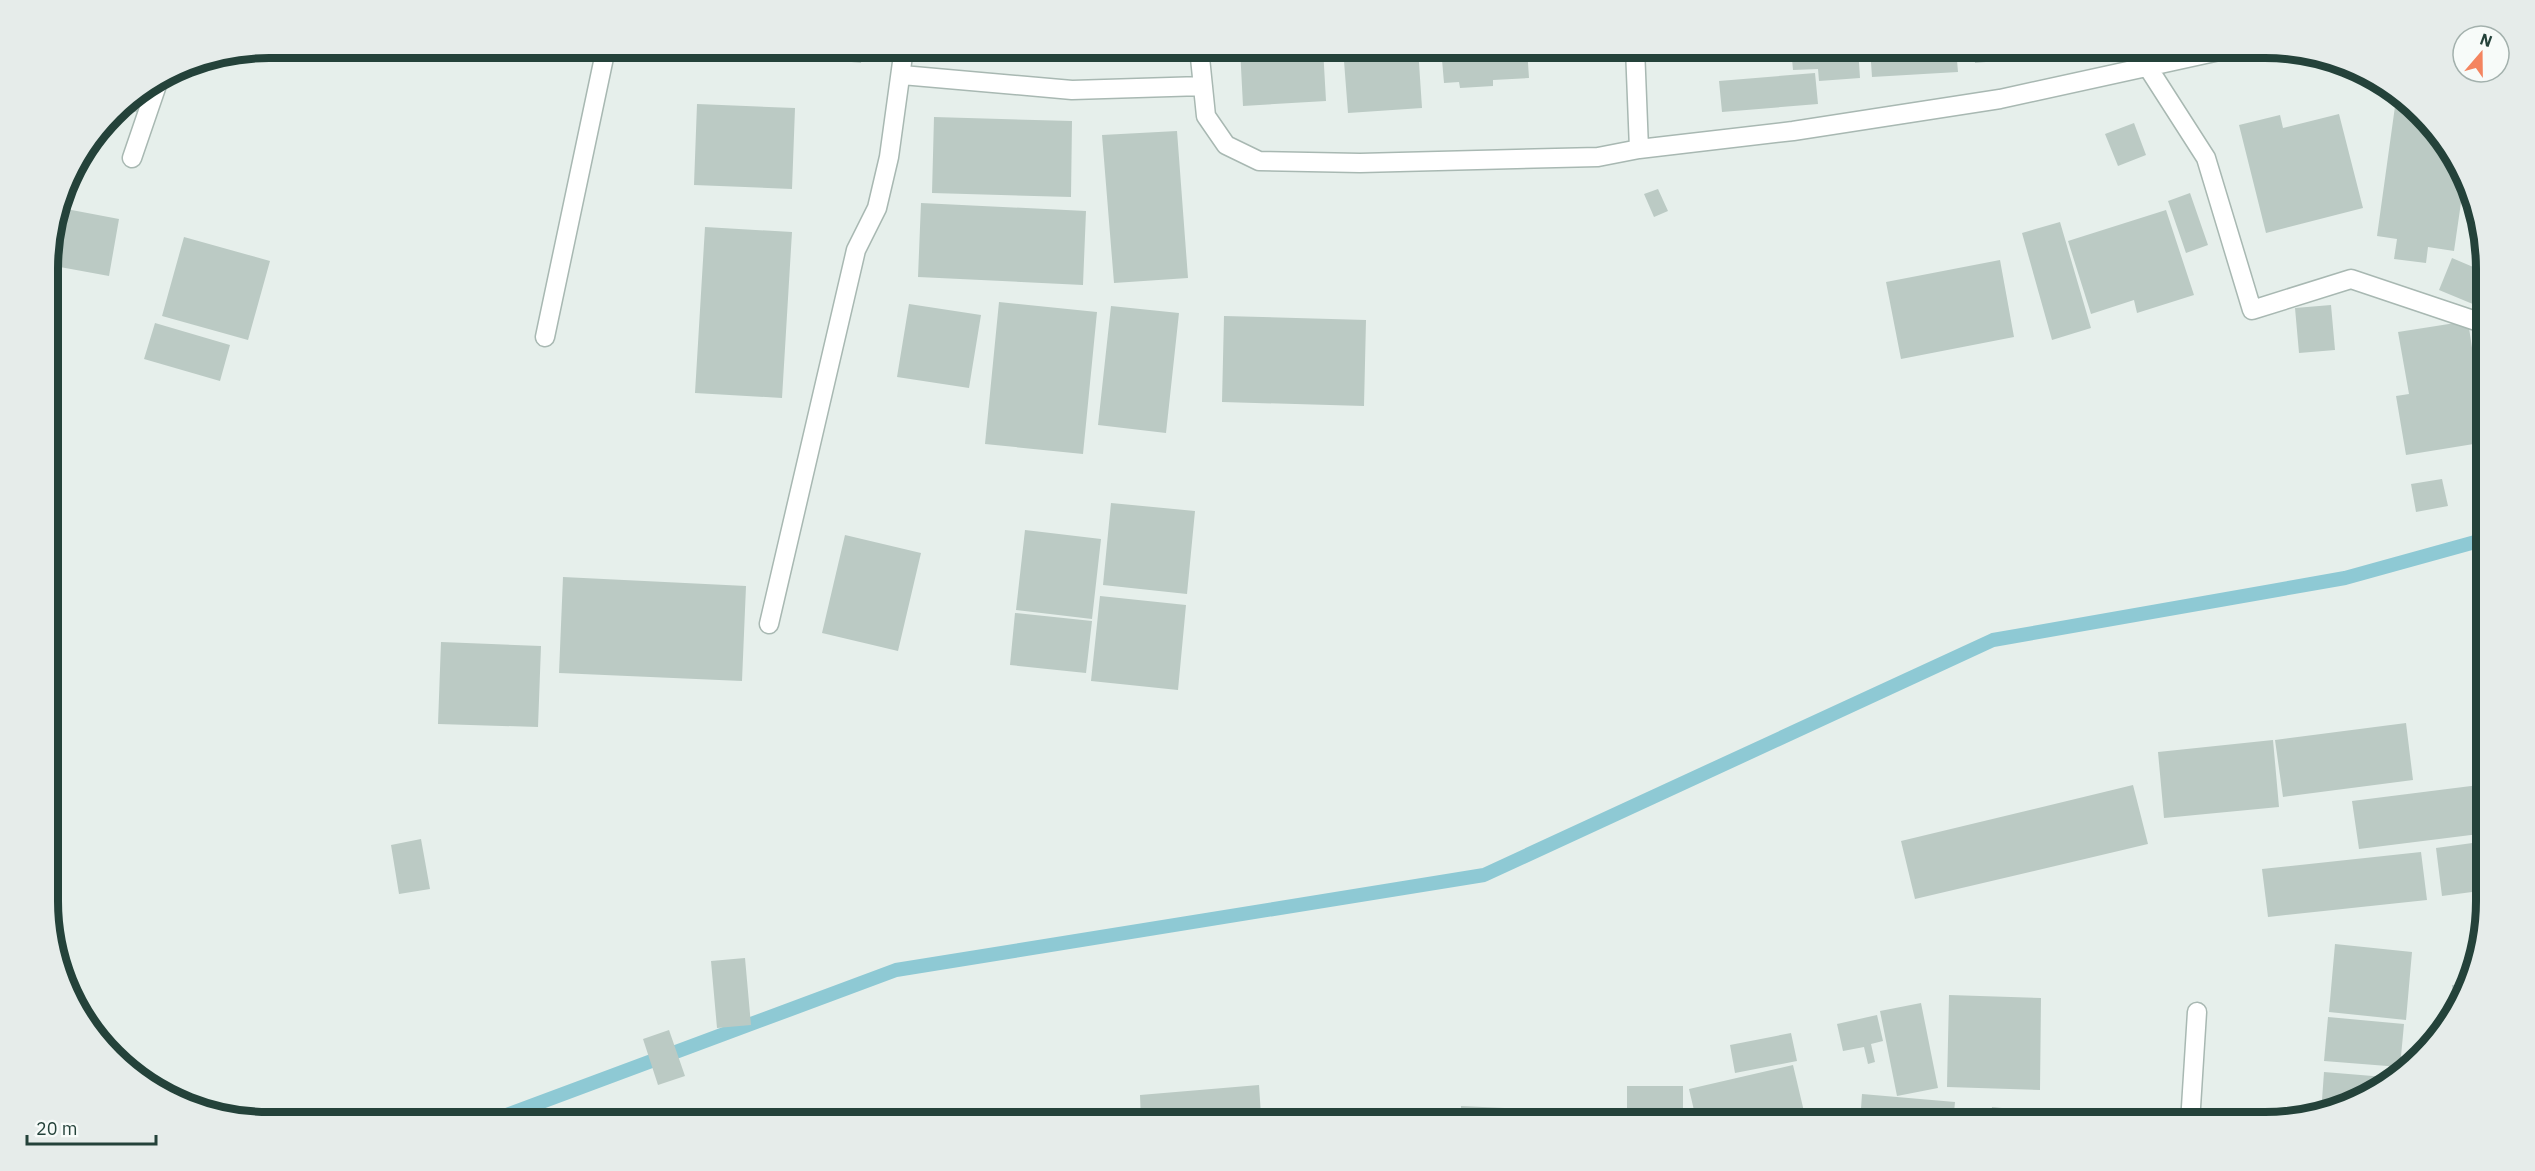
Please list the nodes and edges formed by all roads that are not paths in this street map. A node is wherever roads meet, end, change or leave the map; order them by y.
1 (1635, 58) edge
2 (2185, 58) edge
3 (604, 59) edge
4 (903, 59) edge
5 (1200, 59) edge
6 (2147, 66) junction
7 (902, 75) junction
8 (1203, 86) junction
9 (154, 93) edge
10 (1638, 149) junction
11 (132, 158) dead end
12 (2476, 321) edge
13 (545, 337) dead end
14 (769, 624) dead end
15 (2197, 1012) dead end
16 (2191, 1112) edge

1 - 10 street
2 - 6 street
3 - 13 street
4 - 7 street
5 - 8 street
6 - 10 street
6 - 12 street
7 - 8 street
7 - 14 street
8 - 10 street
9 - 11 street
15 - 16 street

